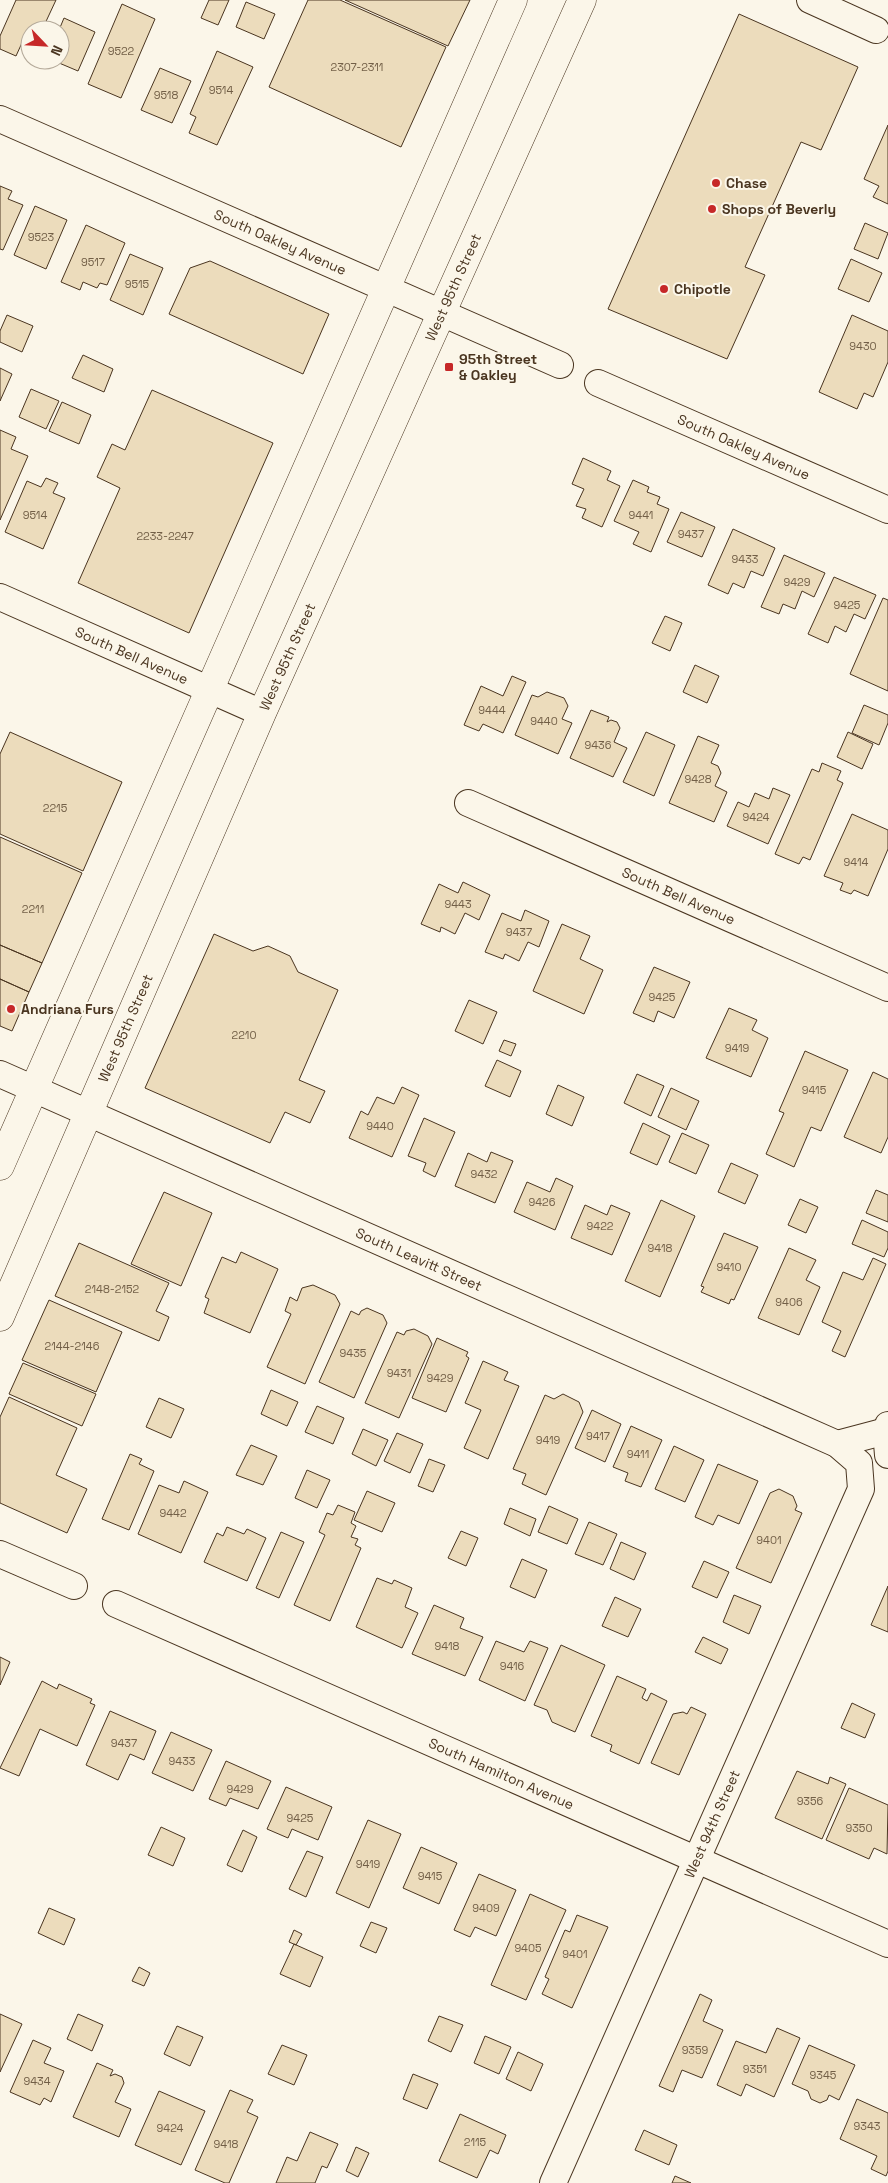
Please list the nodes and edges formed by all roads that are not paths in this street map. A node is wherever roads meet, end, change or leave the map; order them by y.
1 (513, 0) edge
2 (582, 0) edge
3 (810, 0) edge
4 (876, 30) dead end
5 (0, 119) edge
6 (386, 289) junction
7 (442, 313) junction
8 (560, 365) dead end
9 (598, 383) dead end
10 (888, 510) edge
11 (0, 597) edge
12 (210, 690) junction
13 (262, 713) junction
14 (468, 803) dead end
15 (888, 988) edge
16 (0, 1074) edge
17 (34, 1089) junction
18 (89, 1112) junction
19 (0, 1166) edge
20 (0, 1317) edge
21 (887, 1442) edge
22 (837, 1444) junction
23 (860, 1463) joint
24 (0, 1554) edge
25 (74, 1586) dead end
26 (116, 1604) dead end
27 (697, 1859) junction
28 (888, 1944) edge
29 (553, 2183) edge

1 - 6 main road
2 - 7 main road, West 95th Street
3 - 4 street
5 - 6 street, South Oakley Avenue
6 - 7 street, South Oakley Avenue
6 - 12 main road
7 - 8 street, South Oakley Avenue
7 - 13 main road, West 95th Street
9 - 10 street, South Oakley Avenue
11 - 12 street, South Bell Avenue
12 - 13 street, South Bell Avenue
12 - 17 main road
13 - 18 main road, West 95th Street
14 - 15 street, South Bell Avenue
16 - 17 street, South Leavitt Street
17 - 18 street, South Leavitt Street
17 - 19 main road
18 - 20 main road, West 95th Street
18 - 22 street, South Leavitt Street
21 - 22 street
22 - 23 street, South Leavitt Street
23 - 27 street, West 94th Street
24 - 25 street
26 - 27 street, South Hamilton Avenue
27 - 28 street, South Hamilton Avenue
27 - 29 street, West 94th Street

